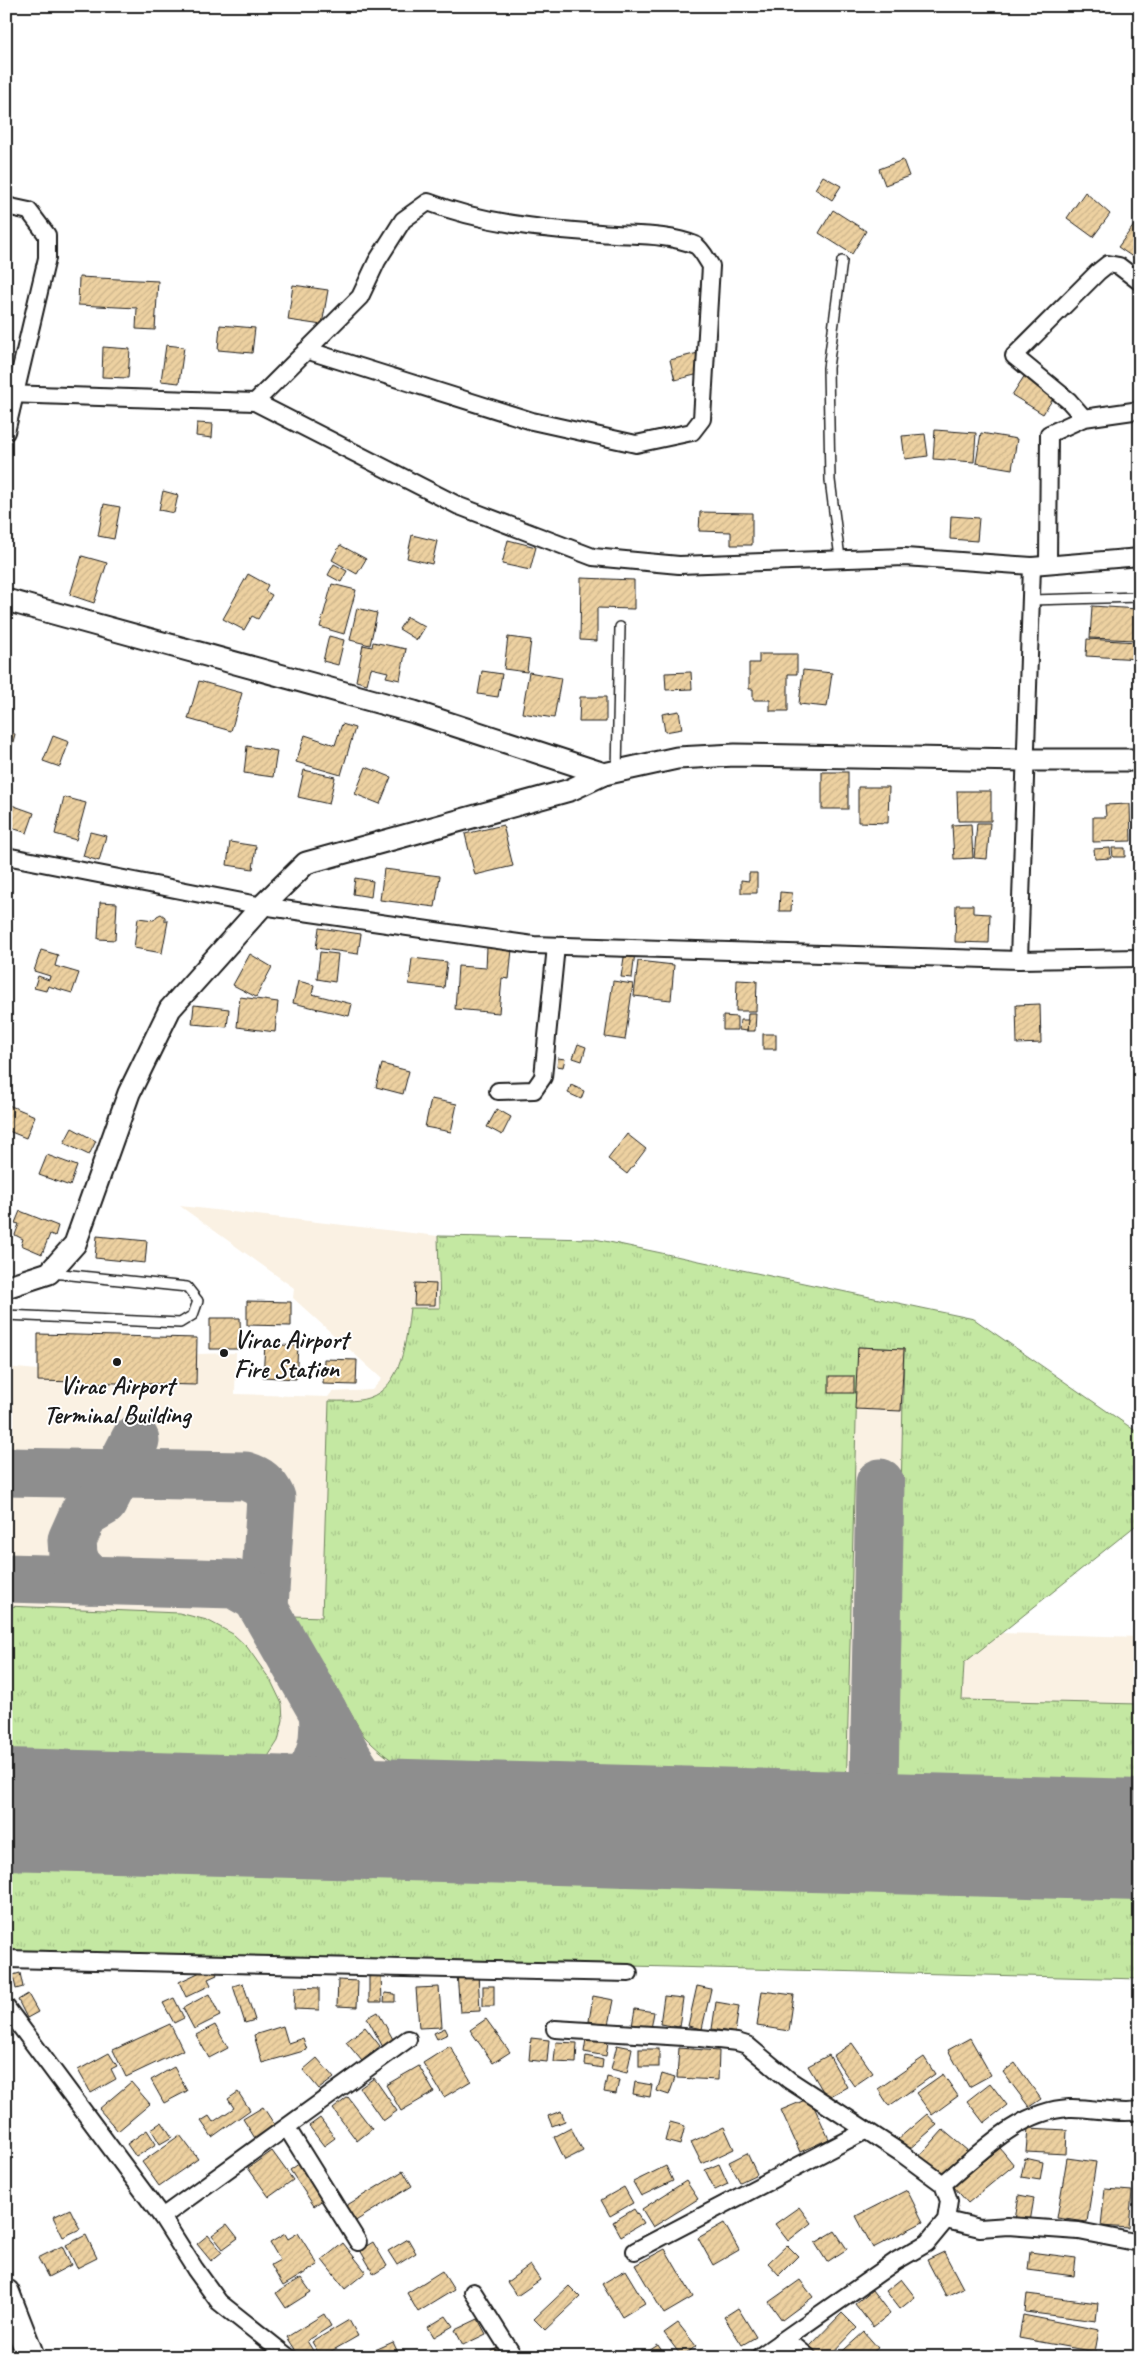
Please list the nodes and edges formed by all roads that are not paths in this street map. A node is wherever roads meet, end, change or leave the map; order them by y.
1 (6, 206) edge
2 (842, 261) dead end
3 (1139, 279) edge
4 (306, 350) junction
5 (10, 395) edge
6 (255, 402) junction
7 (1140, 410) edge
8 (1084, 418) junction
9 (6, 432) edge
10 (1140, 557) edge
11 (840, 558) junction
12 (1040, 565) junction
13 (1140, 597) edge
14 (6, 600) edge
15 (1031, 600) junction
16 (620, 627) dead end
17 (1027, 760) junction
18 (1140, 760) edge
19 (610, 773) junction
20 (6, 856) edge
21 (262, 906) junction
22 (556, 946) junction
23 (1140, 958) edge
24 (1019, 960) junction
25 (498, 1091) dead end
26 (49, 1273) junction
27 (6, 1287) edge
28 (6, 1315) edge
29 (6, 1958) edge
30 (629, 1973) dead end
31 (6, 2007) edge
32 (555, 2029) dead end
33 (408, 2039) dead end
34 (1139, 2111) edge
35 (287, 2128) junction
36 (865, 2130) junction
37 (943, 2184) junction
38 (162, 2217) junction
39 (946, 2220) junction
40 (358, 2242) dead end
41 (1140, 2243) edge
42 (635, 2251) dead end
43 (473, 2292) dead end
44 (6, 2293) edge
45 (780, 2342) junction
46 (31, 2357) edge
47 (288, 2357) edge
48 (514, 2357) edge
49 (759, 2357) edge
50 (808, 2357) edge

1 - 5 street
2 - 11 lane
3 - 8 street
4 - 4 street
4 - 6 street
5 - 6 street
5 - 9 street
6 - 11 street
7 - 8 street
8 - 12 street
10 - 12 street
11 - 12 street
12 - 15 street
13 - 15 lane
14 - 19 street
15 - 17 street
16 - 19 lane
17 - 18 street
17 - 19 street
17 - 24 street
19 - 21 street
20 - 21 street
21 - 22 street
21 - 26 street
22 - 24 street
22 - 25 street
23 - 24 street
26 - 27 street
26 - 28 lane
29 - 30 street
31 - 38 street
32 - 36 street
33 - 35 street
34 - 37 street
35 - 38 street
35 - 40 street
36 - 37 street
36 - 42 street
37 - 39 street
38 - 47 street
39 - 41 street
39 - 45 street
43 - 48 street
44 - 46 main road
45 - 49 street
45 - 50 street

